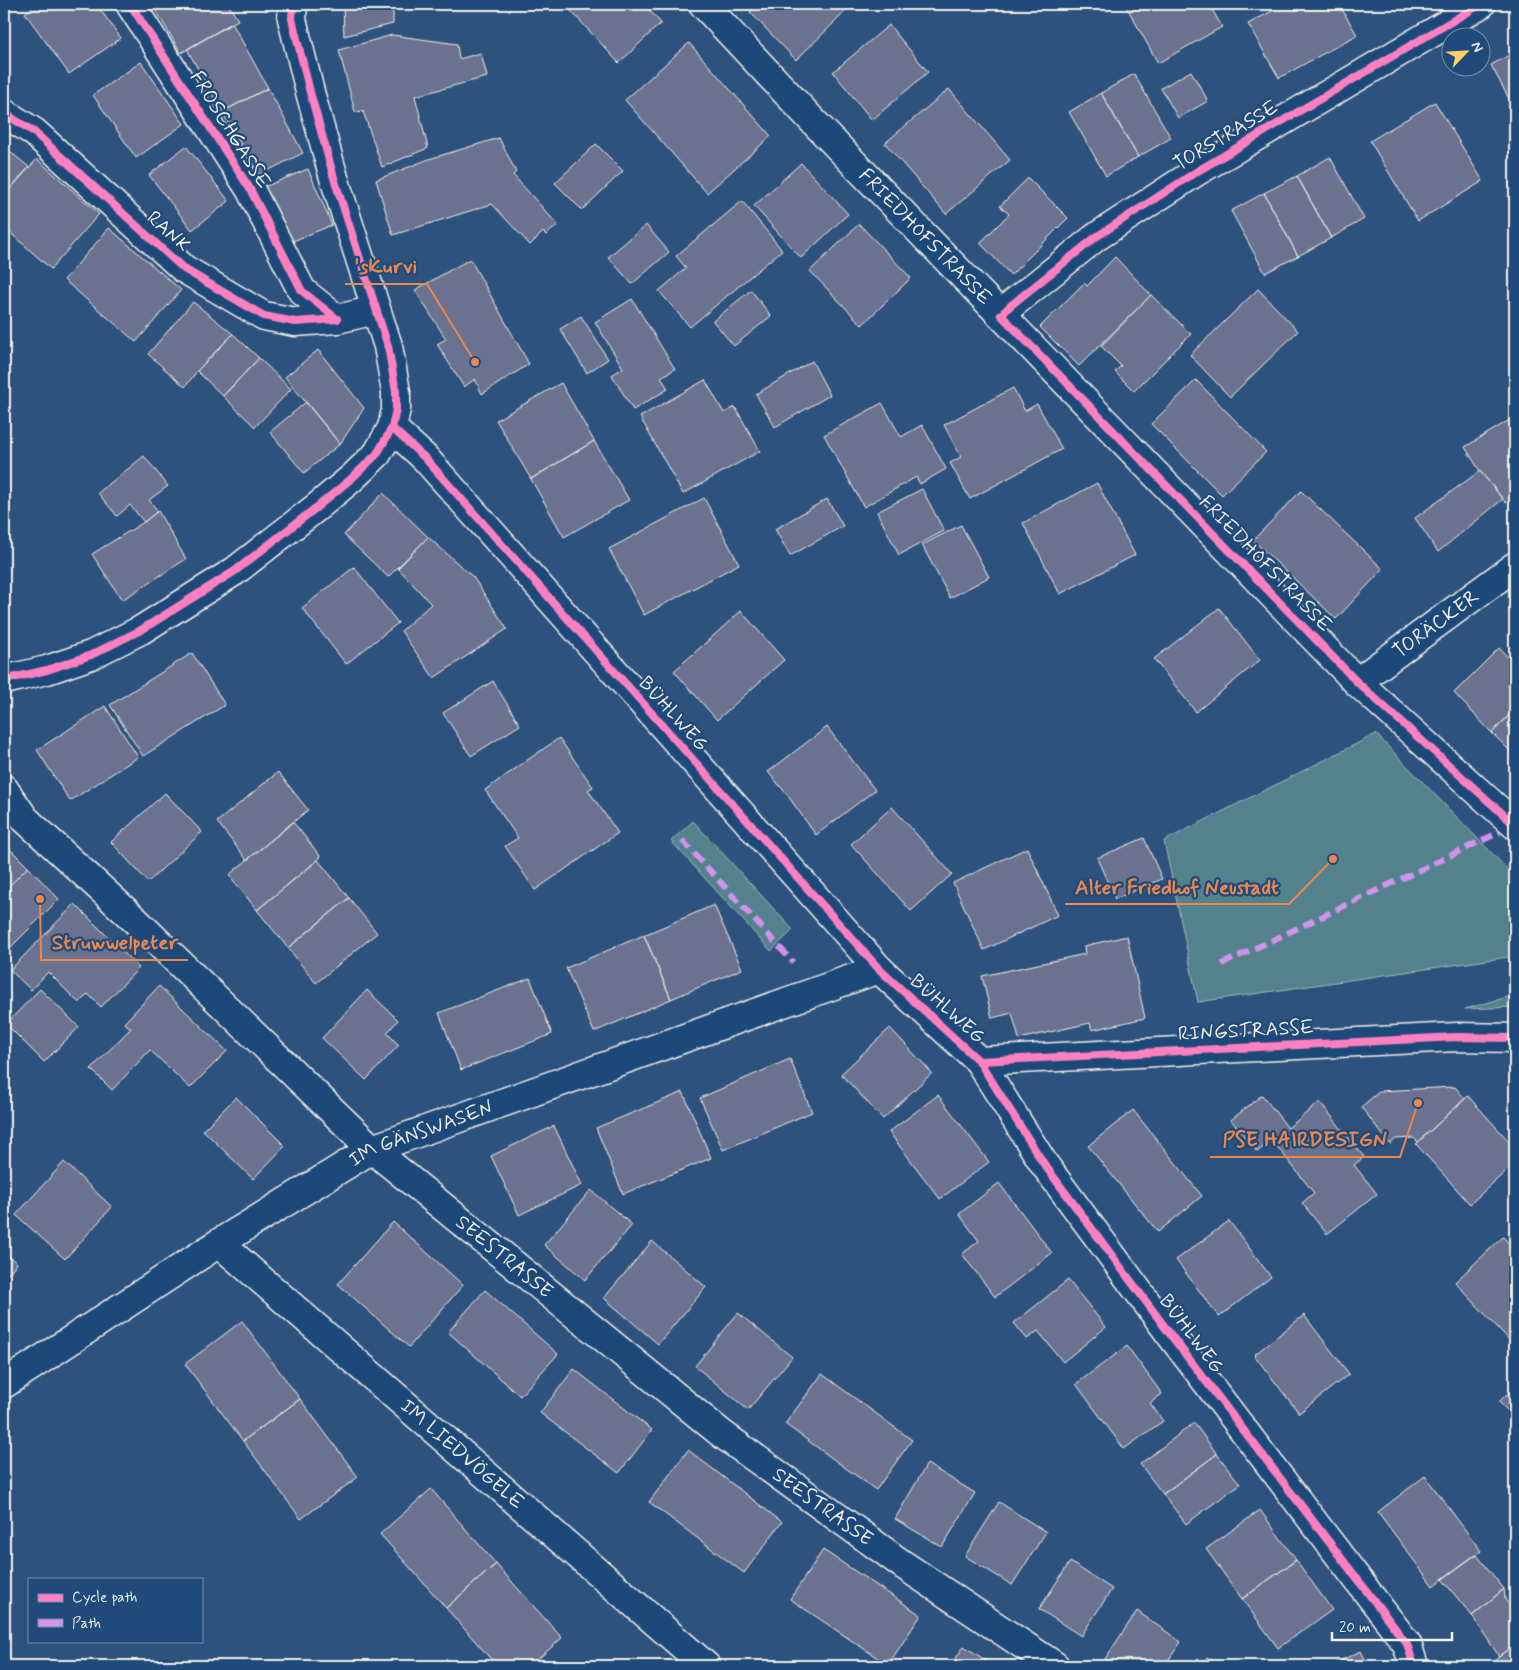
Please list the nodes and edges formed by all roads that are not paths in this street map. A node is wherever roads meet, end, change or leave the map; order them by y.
1 (130, 4) edge
2 (293, 4) edge
3 (704, 4) edge
4 (1482, 4) edge
5 (4, 113) edge
6 (376, 310) junction
7 (1001, 315) junction
8 (337, 319) junction
9 (392, 428) junction
10 (1515, 566) edge
11 (4, 680) edge
12 (1357, 682) junction
13 (4, 789) edge
14 (1515, 825) edge
15 (878, 969) junction
16 (1515, 1038) edge
17 (979, 1061) junction
18 (372, 1148) junction
19 (219, 1242) junction
20 (4, 1384) edge
21 (706, 1666) edge
22 (1055, 1666) edge
23 (1414, 1666) edge

1 - 8 street, FROSCHGASSE
2 - 6 street
3 - 7 street, FRIEDHOFSTRASSE
4 - 7 street, TORSTRASSE
5 - 8 street, RANK
6 - 8 street, RANK
6 - 9 street
7 - 12 street, FRIEDHOFSTRASSE
9 - 11 street
9 - 15 street, BÜHLWEG
10 - 12 street, TORÄCKER
12 - 14 street, FRIEDHOFSTRASSE
13 - 18 street, SEESTRASSE
15 - 17 street, BÜHLWEG
15 - 18 street, IM GÄNSWASEN
16 - 17 street, RINGSTRASSE
17 - 23 street, BÜHLWEG
18 - 19 street, IM GÄNSWASEN
18 - 22 street, SEESTRASSE
19 - 20 street, IM GÄNSWASEN
19 - 21 street, IM LIEDVÖGELE

